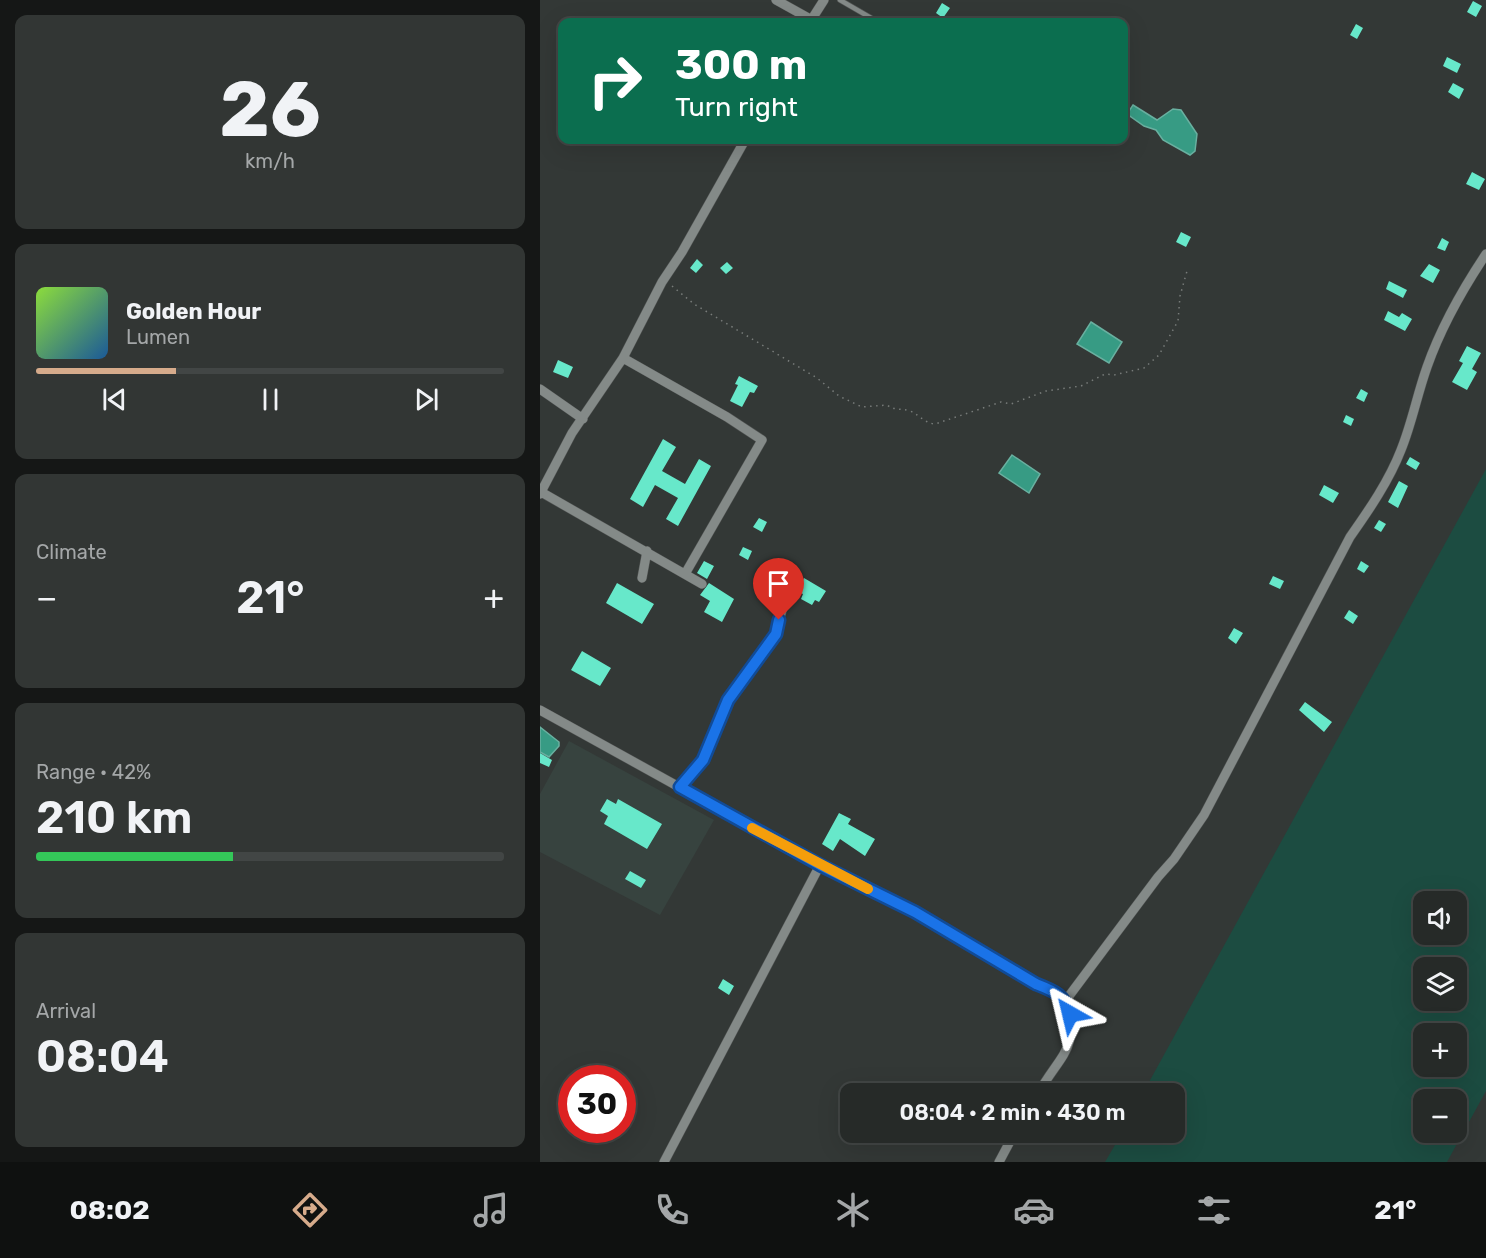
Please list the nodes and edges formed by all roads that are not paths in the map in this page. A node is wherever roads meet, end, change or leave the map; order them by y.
1 (776, 0) edge
2 (824, 0) edge
3 (840, 0) edge
4 (806, 18) edge
5 (813, 18) edge
6 (871, 18) edge
7 (743, 144) edge
8 (1486, 254) edge
9 (623, 358) junction
10 (540, 389) edge
11 (583, 419) junction
12 (541, 493) edge
13 (647, 551) junction
14 (685, 574) junction
15 (642, 578) dead end
16 (702, 584) dead end
17 (783, 607) dead end
18 (540, 710) edge
19 (680, 787) junction
20 (820, 865) junction
21 (1066, 1000) junction
22 (1045, 1083) edge
23 (1009, 1143) edge
24 (664, 1162) edge
25 (999, 1162) edge

1 - 4 street
2 - 5 street
3 - 6 lane
7 - 9 street
8 - 21 street
9 - 11 street
9 - 14 street
10 - 11 street
11 - 12 street
12 - 13 street
13 - 14 street
13 - 15 street
14 - 16 street
17 - 19 street
18 - 19 street
19 - 20 street
20 - 21 street
20 - 24 street
21 - 22 street
23 - 25 street

